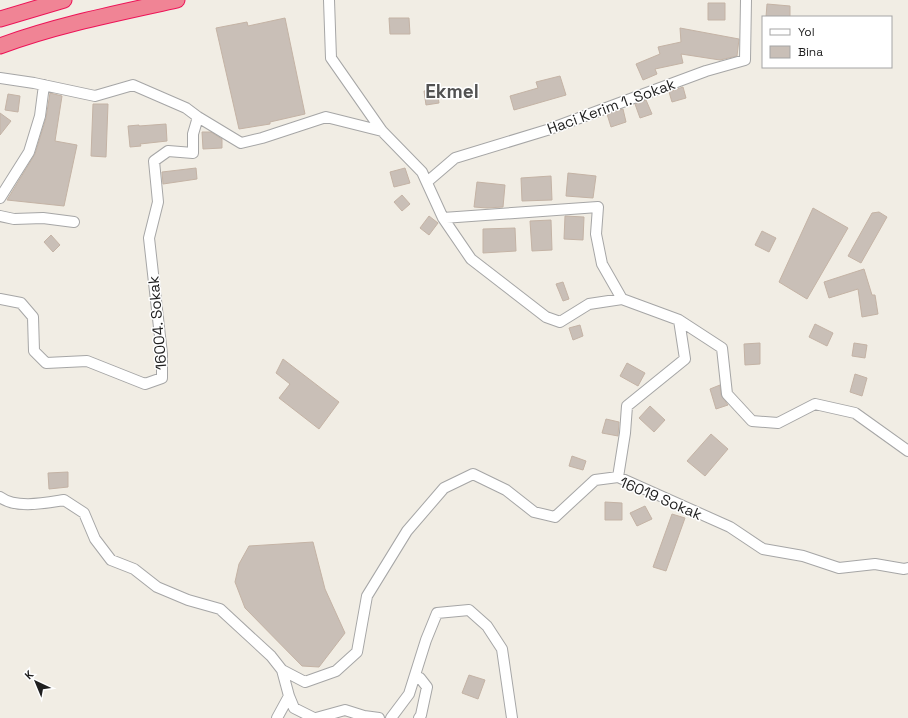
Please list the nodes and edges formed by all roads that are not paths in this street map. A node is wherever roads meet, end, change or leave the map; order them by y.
1 (64, 0) edge
2 (177, 0) edge
3 (329, 0) edge
4 (746, 0) edge
5 (0, 19) edge
6 (0, 46) edge
7 (0, 78) edge
8 (44, 85) junction
9 (198, 117) junction
10 (382, 131) junction
11 (427, 182) junction
12 (0, 198) edge
13 (0, 216) edge
14 (443, 218) junction
15 (74, 222) dead end
16 (0, 299) edge
17 (622, 299) junction
18 (679, 320) junction
19 (908, 451) edge
20 (618, 477) junction
21 (0, 497) edge
22 (908, 568) edge
23 (282, 670) junction
24 (415, 677) junction
25 (289, 696) junction
26 (277, 718) edge
27 (315, 718) edge
28 (380, 718) edge
29 (391, 718) edge
30 (419, 718) edge
31 (512, 718) edge

1 - 5 highway
2 - 6 highway
3 - 10 street
4 - 11 street, Haci Kerim 1. Sokak
7 - 8 street
8 - 9 street
8 - 12 street
9 - 10 street
9 - 16 street, 16004. Sokak
10 - 11 street
11 - 14 street
13 - 15 street
14 - 17 street
14 - 17 street
17 - 18 street
18 - 19 street
18 - 20 street
20 - 22 street, 16019 Sokak
20 - 23 street, 16019 Sokak
21 - 23 street
23 - 25 street
24 - 29 street
24 - 30 street
24 - 31 street
25 - 26 street
25 - 27 street
27 - 28 street

